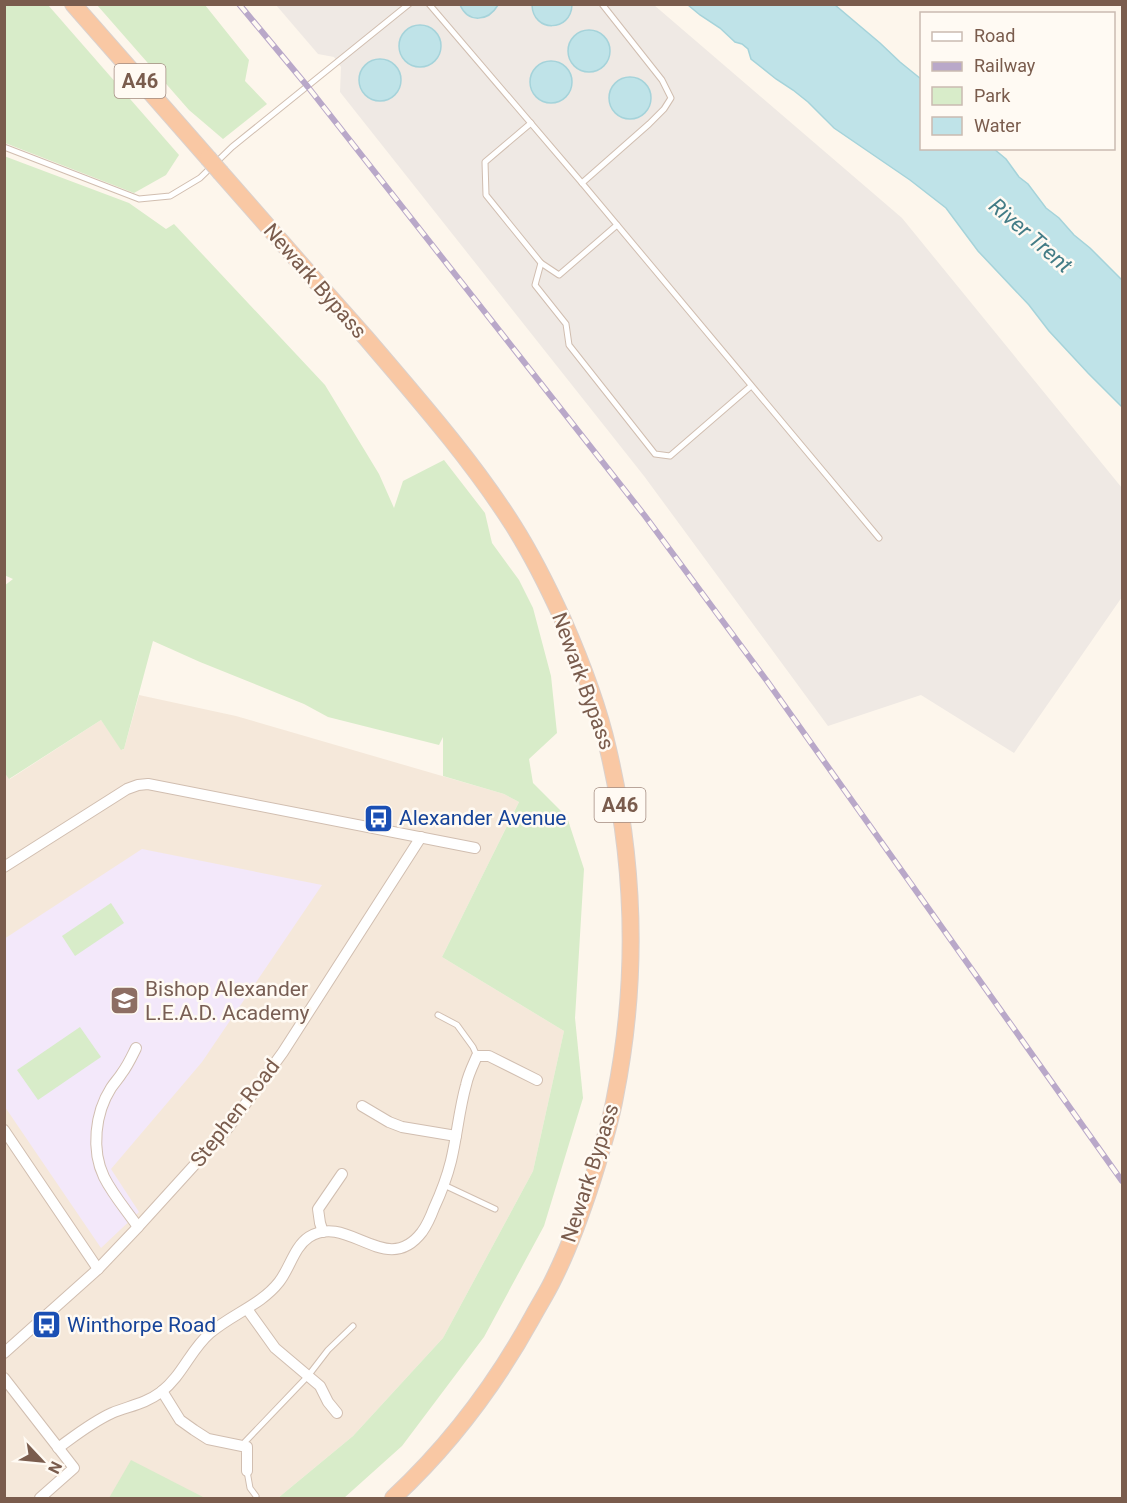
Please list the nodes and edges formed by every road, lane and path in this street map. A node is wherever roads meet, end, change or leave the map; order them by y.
1 (73, 4) edge
2 (409, 4) edge
3 (429, 4) edge
4 (602, 4) edge
5 (531, 123) junction
6 (4, 147) edge
7 (582, 183) junction
8 (617, 225) junction
9 (541, 262) junction
10 (751, 386) junction
11 (879, 538) dead end
12 (421, 837) junction
13 (475, 848) dead end
14 (4, 867) edge
15 (438, 1015) dead end
16 (136, 1048) dead end
17 (477, 1056) junction
18 (537, 1080) dead end
19 (362, 1106) dead end
20 (4, 1130) edge
21 (456, 1136) junction
22 (342, 1174) dead end
23 (444, 1185) junction
24 (495, 1209) dead end
25 (138, 1227) junction
26 (323, 1232) junction
27 (98, 1269) junction
28 (247, 1309) junction
29 (353, 1326) dead end
30 (4, 1353) edge
31 (308, 1376) junction
32 (4, 1378) edge
33 (162, 1391) junction
34 (337, 1413) dead end
35 (245, 1446) junction
36 (58, 1448) junction
37 (247, 1471) joint
38 (256, 1496) dead end
39 (40, 1498) edge
40 (393, 1498) edge

1 - 40 highway, Newark Bypass / A46, bridge
2 - 6 lane
3 - 5 lane
4 - 7 lane
5 - 7 lane
5 - 9 lane
7 - 8 lane
8 - 9 lane
8 - 10 lane
9 - 10 lane
10 - 11 lane
12 - 13 street
12 - 14 street
12 - 25 street, Stephen Road
15 - 17 lane
16 - 25 street
17 - 18 street
17 - 21 street
19 - 21 street
20 - 27 street
21 - 23 street
22 - 26 street
23 - 24 lane
23 - 26 street
25 - 27 street, Stephen Road
26 - 28 street
27 - 30 street, Stephen Road
28 - 31 street
28 - 33 street
29 - 31 lane
31 - 34 street
31 - 35 lane
32 - 36 street
33 - 35 street
33 - 36 street
35 - 37 street
36 - 39 street
37 - 38 lane

